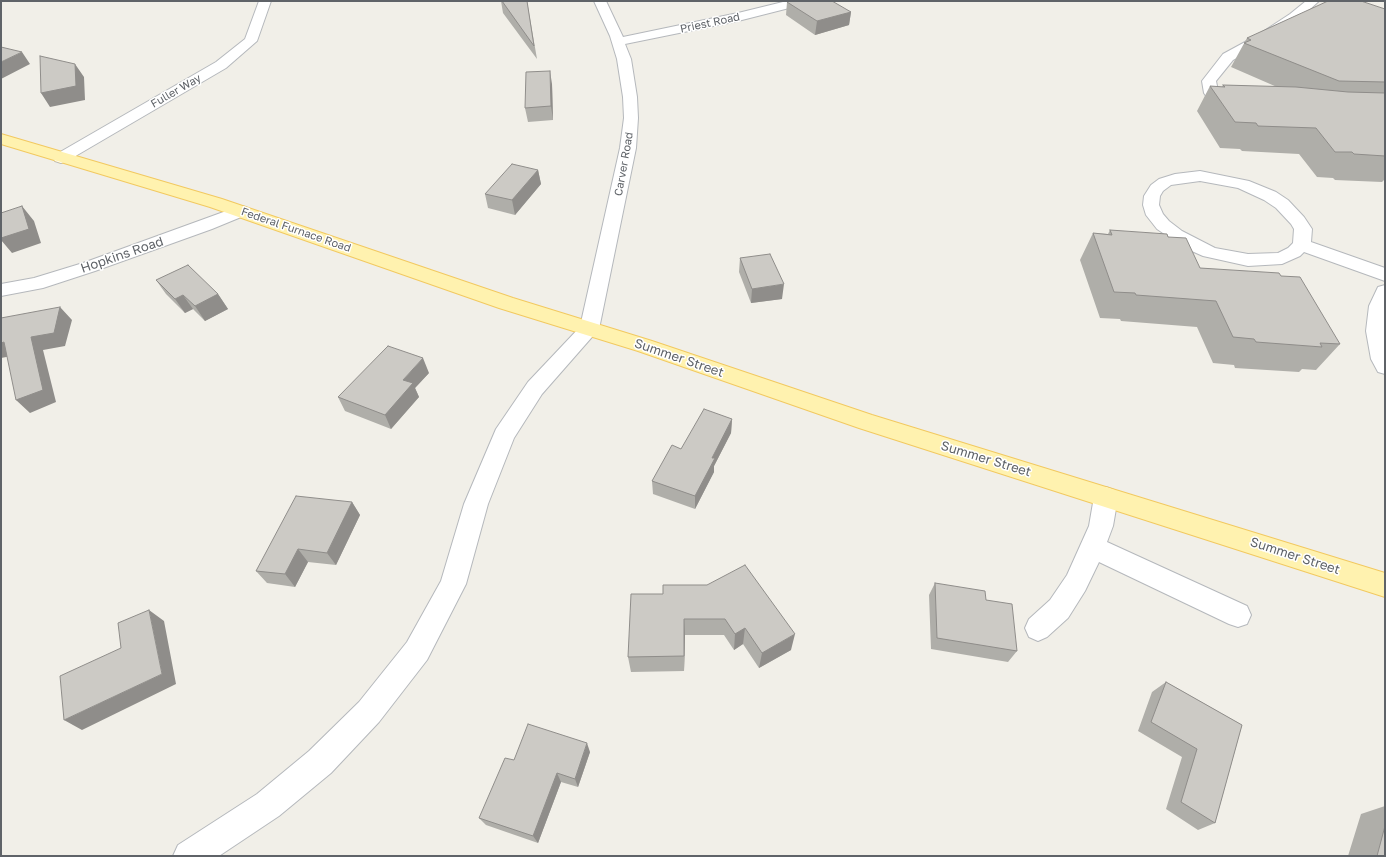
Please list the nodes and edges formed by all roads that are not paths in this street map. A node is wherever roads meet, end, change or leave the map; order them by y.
1 (265, 1) edge
2 (600, 1) edge
3 (801, 1) edge
4 (1313, 1) edge
5 (618, 42) junction
6 (1247, 104) edge
7 (1, 139) edge
8 (61, 158) junction
9 (240, 211) junction
10 (1301, 245) junction
11 (1385, 275) edge
12 (1, 290) edge
13 (1385, 291) edge
14 (589, 329) junction
15 (1385, 367) edge
16 (1106, 497) junction
17 (1093, 547) junction
18 (1385, 585) edge
19 (1238, 615) dead end
20 (1038, 628) dead end
21 (189, 856) edge

1 - 8 street, Fuller Way
2 - 5 street, Carver Road
3 - 5 street, Priest Road
4 - 6 street
5 - 14 street, Carver Road
7 - 8 main road, Federal Furnace Road
8 - 9 main road, Federal Furnace Road
9 - 12 street, Hopkins Road
9 - 14 main road, Federal Furnace Road
10 - 10 street
10 - 11 street
13 - 15 street
14 - 16 main road, Summer Street
14 - 21 street
16 - 17 street
16 - 18 main road, Summer Street
17 - 19 street
17 - 20 street

